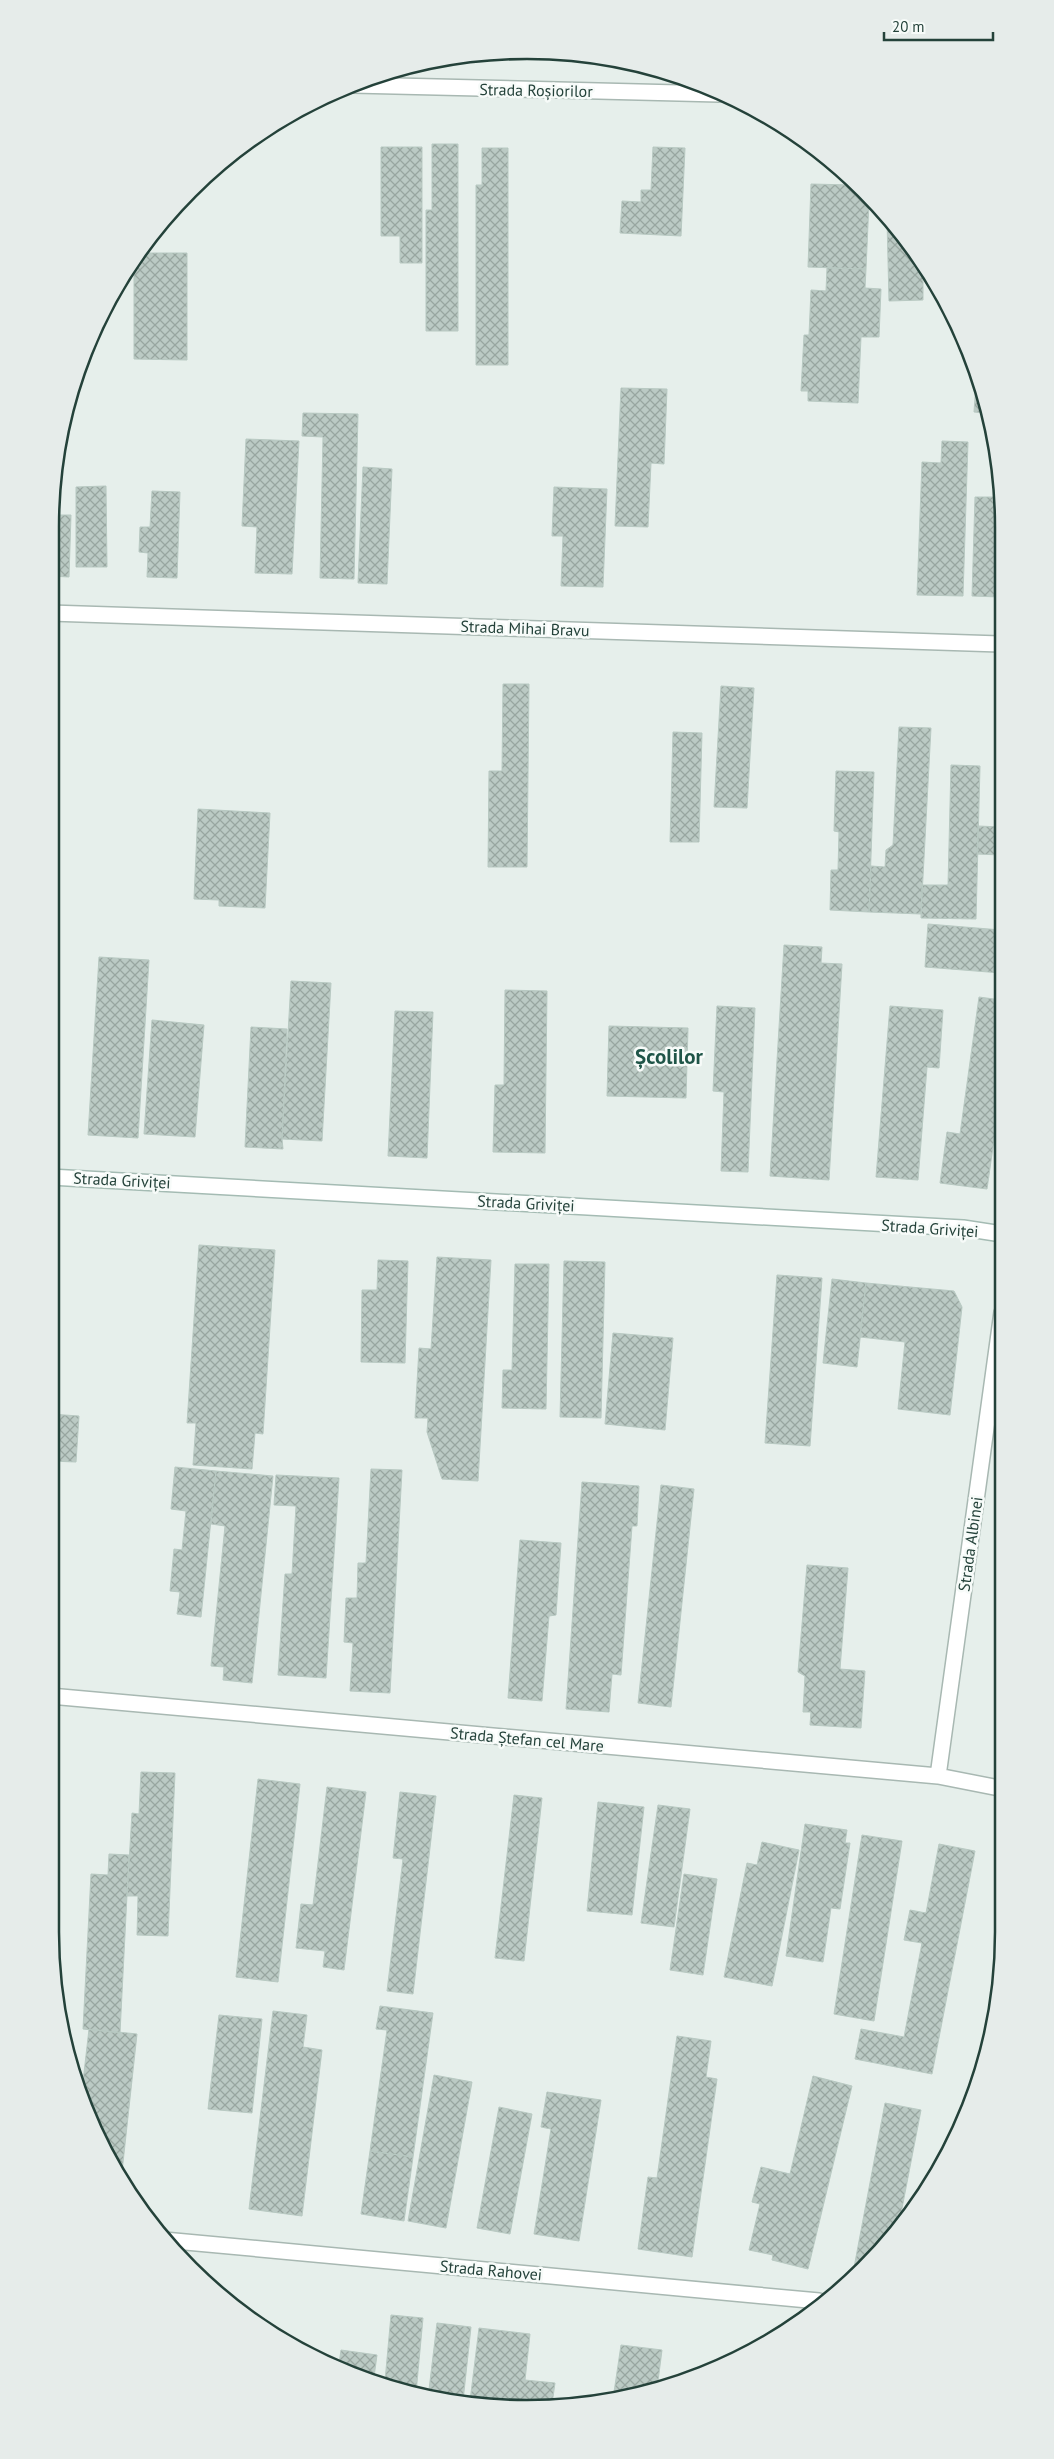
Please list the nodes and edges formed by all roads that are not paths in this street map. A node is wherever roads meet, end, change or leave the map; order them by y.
1 (372, 85) edge
2 (705, 94) edge
3 (59, 613) edge
4 (995, 644) edge
5 (59, 1177) edge
6 (995, 1233) edge
7 (995, 1363) edge
8 (59, 1697) edge
9 (938, 1776) junction
10 (995, 1788) edge
11 (175, 2241) edge
12 (815, 2301) edge

1 - 2 street, Strada Roșiorilor
3 - 4 street, Strada Mihai Bravu
5 - 6 street, Strada Griviței
7 - 9 street, Strada Albinei
8 - 9 street, Strada Ștefan cel Mare
9 - 10 street, Strada Ștefan cel Mare
11 - 12 street, Strada Rahovei

